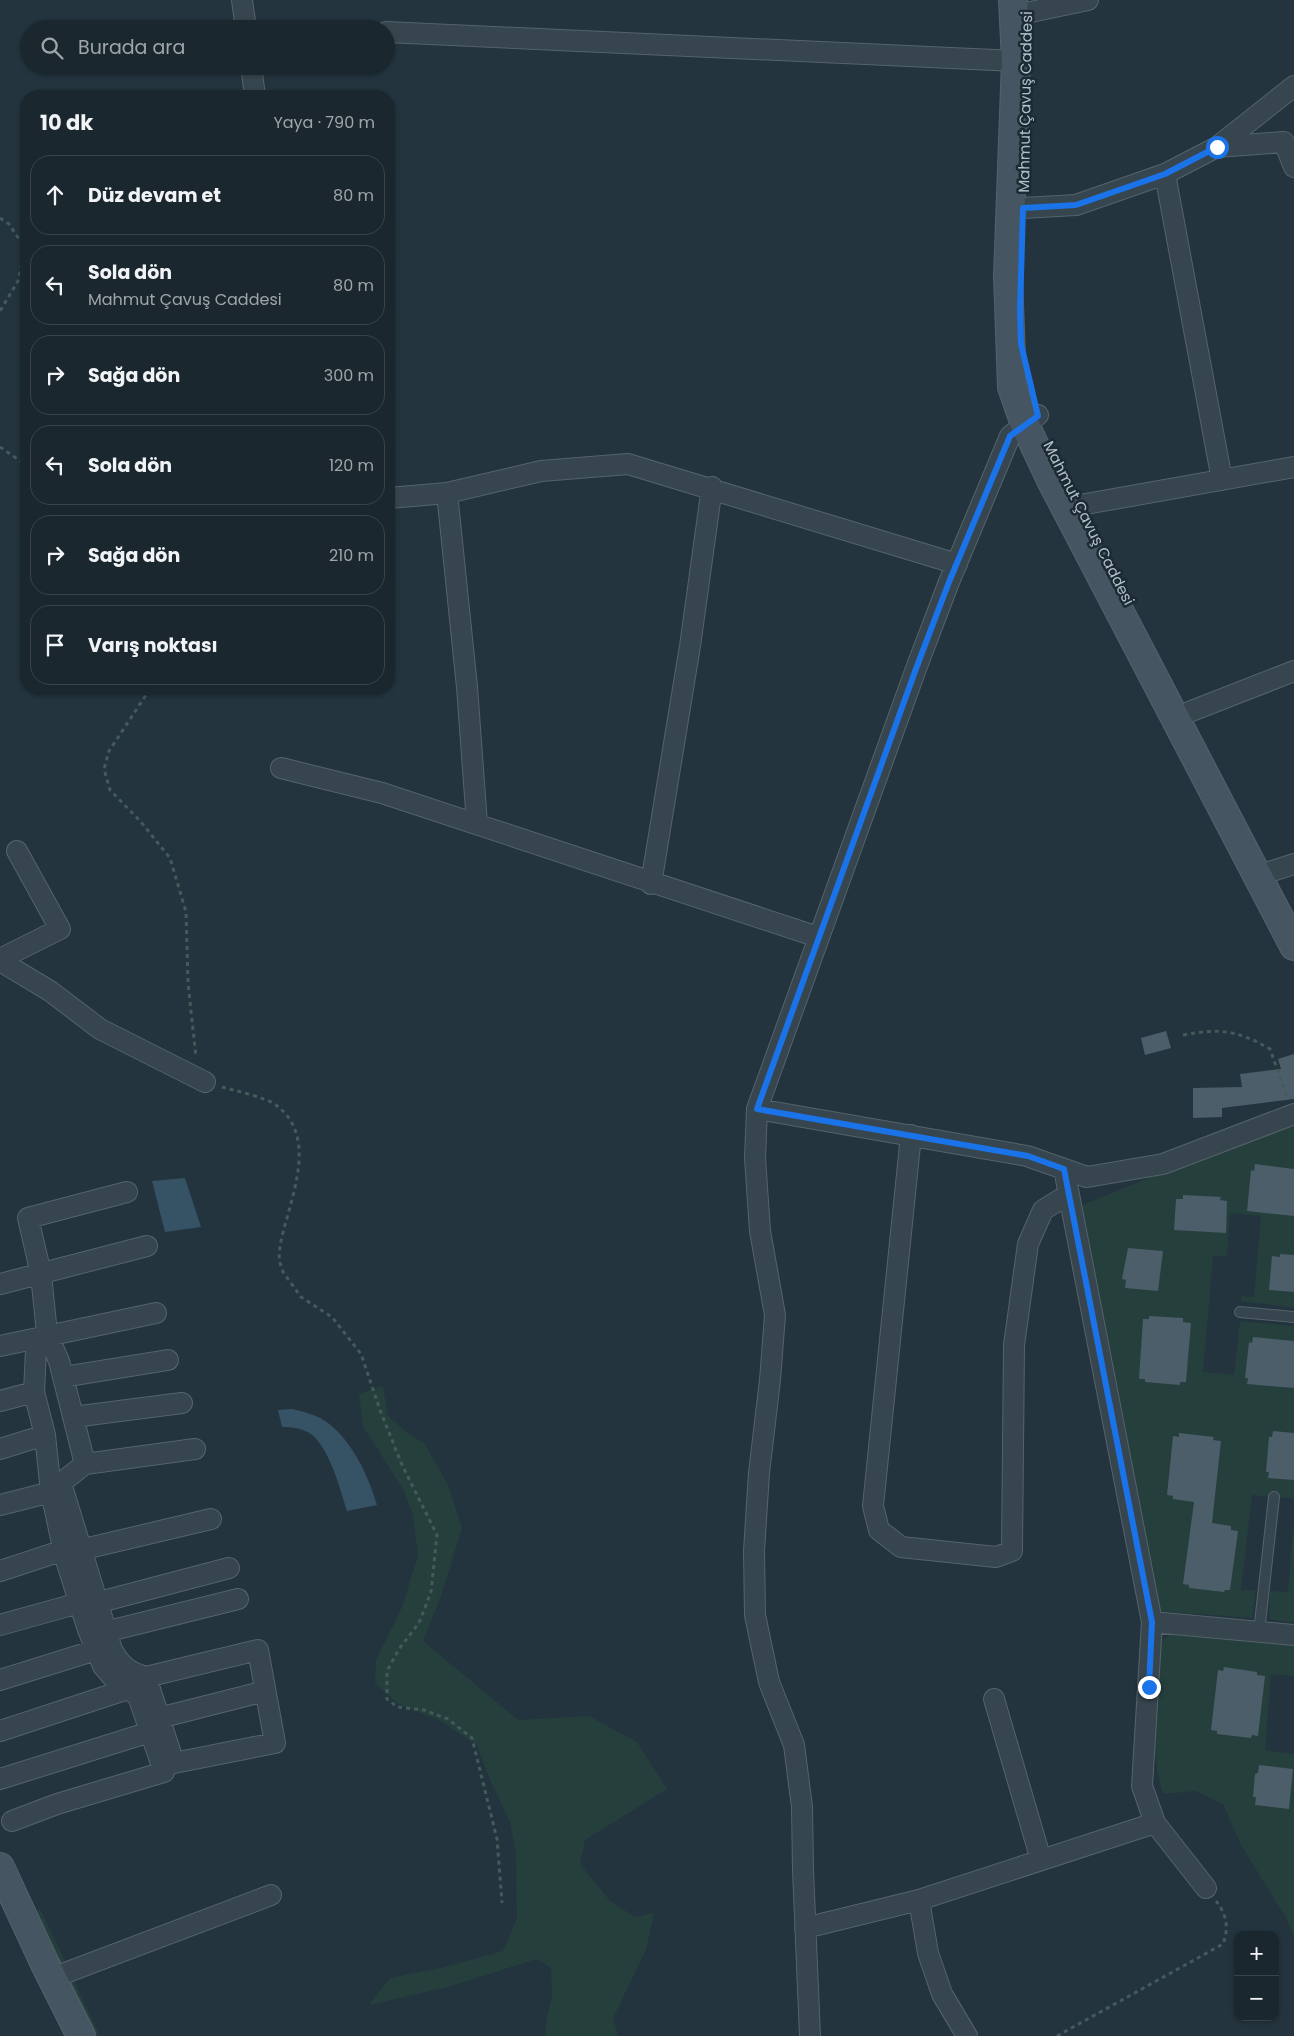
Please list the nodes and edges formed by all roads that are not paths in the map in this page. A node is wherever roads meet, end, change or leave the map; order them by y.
1 (242, 0) edge
2 (1088, 0) edge
3 (1022, 4) edge
4 (245, 20) edge
5 (395, 32) edge
6 (1016, 61) junction
7 (252, 75) edge
8 (1294, 86) edge
9 (254, 90) edge
10 (1217, 147) junction
11 (1294, 168) edge
12 (1165, 174) junction
13 (1023, 208) junction
14 (1031, 420) junction
15 (1294, 467) edge
16 (1222, 480) junction
17 (712, 488) junction
18 (447, 493) junction
19 (395, 497) edge
20 (1080, 505) junction
21 (957, 564) junction
22 (1294, 671) edge
23 (1189, 712) junction
24 (281, 768) dead end
25 (478, 824) junction
26 (17, 851) dead end
27 (1282, 868) edge
28 (651, 884) junction
29 (1294, 921) edge
30 (818, 937) junction
31 (1294, 946) edge
32 (0, 960) edge
33 (205, 1082) road end
34 (757, 1109) junction
35 (1294, 1114) edge
36 (911, 1135) junction
37 (1064, 1169) junction
38 (127, 1192) dead end
39 (1069, 1194) junction
40 (147, 1246) dead end
41 (41, 1274) junction
42 (0, 1284) edge
43 (1240, 1312) dead end
44 (156, 1313) dead end
45 (1294, 1317) edge
46 (47, 1334) junction
47 (0, 1346) edge
48 (168, 1360) dead end
49 (63, 1377) junction
50 (34, 1392) junction
51 (0, 1401) edge
52 (182, 1403) dead end
53 (73, 1417) junction
54 (45, 1435) junction
55 (195, 1448) dead end
56 (0, 1449) edge
57 (85, 1464) junction
58 (51, 1492) junction
59 (1274, 1497) dead end
60 (0, 1505) edge
61 (211, 1519) dead end
62 (72, 1550) junction
63 (229, 1568) dead end
64 (0, 1572) edge
65 (238, 1600) dead end
66 (88, 1603) junction
67 (1152, 1622) junction
68 (0, 1625) edge
69 (105, 1632) junction
70 (1259, 1632) junction
71 (1294, 1635) edge
72 (96, 1650) junction
73 (146, 1677) junction
74 (0, 1680) edge
75 (128, 1689) junction
76 (265, 1691) junction
77 (994, 1698) dead end
78 (155, 1725) junction
79 (0, 1731) edge
80 (0, 1779) edge
81 (12, 1821) dead end
82 (1155, 1823) junction
83 (1041, 1860) junction
84 (0, 1867) edge
85 (1206, 1888) road end
86 (270, 1895) dead end
87 (920, 1900) junction
88 (805, 1928) junction
89 (52, 1978) junction
90 (81, 2036) edge
91 (810, 2036) edge
92 (967, 2036) edge

1 - 4 street
2 - 3 street
3 - 6 main road
3 - 13 main road, Mahmut Çavuş Caddesi
5 - 6 street
6 - 14 main road
7 - 9 street
8 - 10 street
10 - 11 street
10 - 12 street
12 - 13 street
12 - 16 street
13 - 14 main road, Mahmut Çavuş Caddesi
14 - 20 main road, Mahmut Çavuş Caddesi
14 - 21 street
14 - 31 main road
15 - 16 street
16 - 20 street
17 - 18 street
17 - 21 street
17 - 28 street
18 - 19 street
18 - 25 street
20 - 23 main road, Mahmut Çavuş Caddesi
21 - 30 street
22 - 23 street
23 - 27 main road, Mahmut Çavuş Caddesi
24 - 25 street
25 - 28 street
26 - 32 street
27 - 29 main road, Mahmut Çavuş Caddesi
28 - 30 street
30 - 34 street
32 - 33 street
34 - 36 street
34 - 88 street
35 - 37 street
36 - 37 street
36 - 39 street
37 - 39 street
38 - 41 street
39 - 67 street
40 - 41 street
41 - 42 street
41 - 46 street
43 - 45 lane
44 - 46 street
46 - 47 street
46 - 49 street
46 - 50 street
48 - 49 street
49 - 53 street
50 - 51 street
50 - 54 street
52 - 53 street
53 - 57 street
54 - 56 street
54 - 58 street
55 - 57 street
57 - 62 street
58 - 60 street
58 - 62 street
59 - 70 lane
61 - 62 street
62 - 64 street
62 - 66 street
63 - 66 street
65 - 69 street
66 - 68 street
66 - 69 street
66 - 72 street
67 - 70 street
67 - 82 street
69 - 73 street
70 - 71 street
72 - 74 street
72 - 75 street
73 - 76 street
73 - 78 street
75 - 78 street
75 - 79 street
76 - 78 street
76 - 78 street
77 - 83 street
78 - 80 street
78 - 81 street
82 - 83 street
82 - 85 street
83 - 87 street
84 - 89 main road
86 - 89 street
87 - 88 street
87 - 92 street
88 - 91 street
89 - 90 main road

